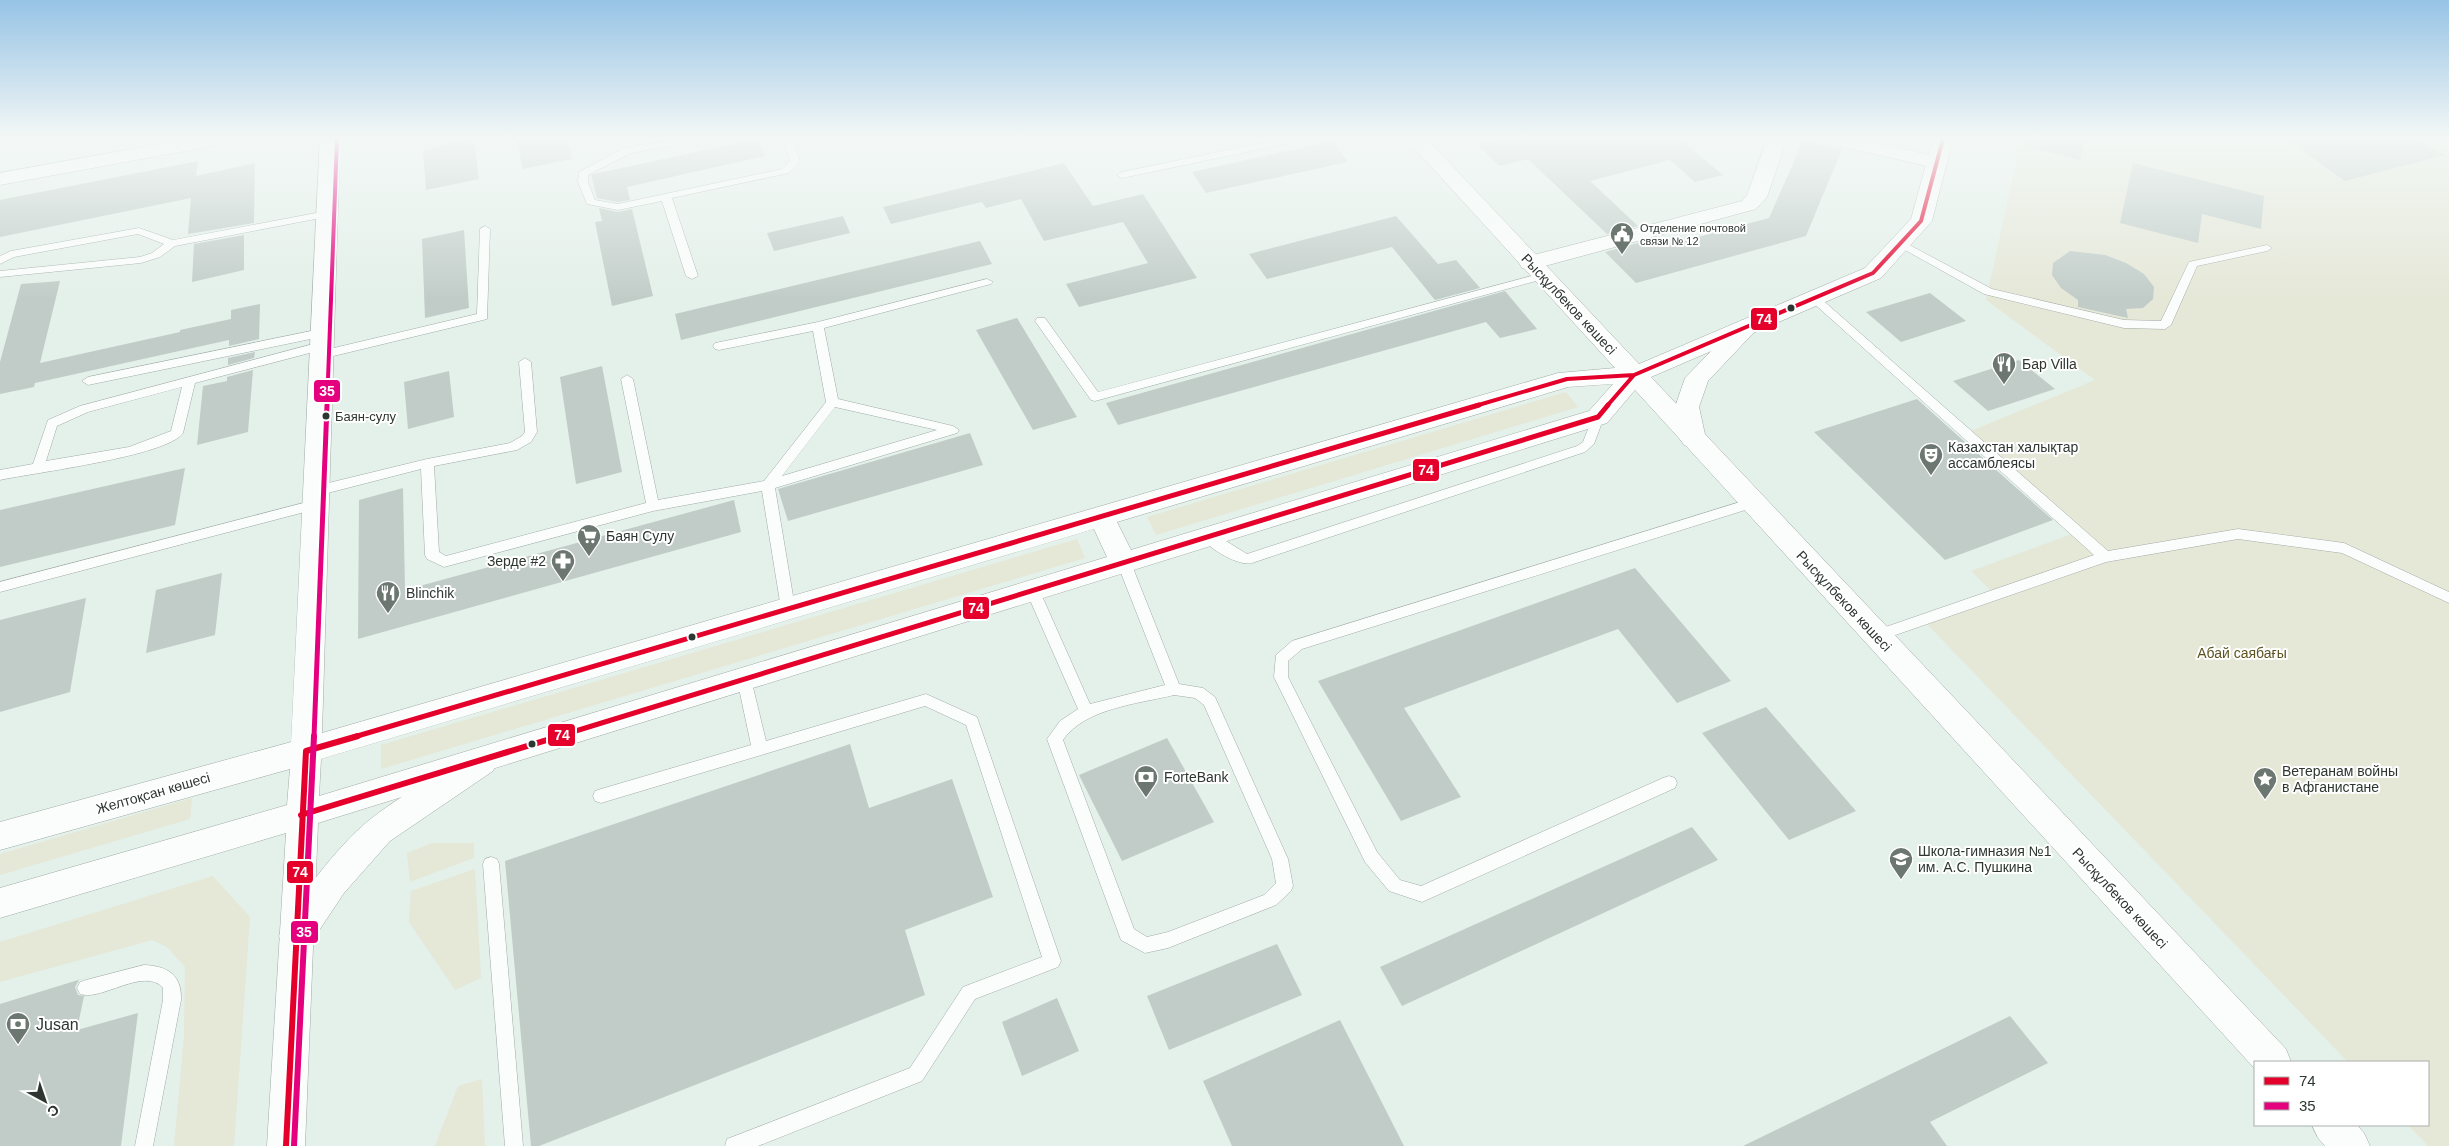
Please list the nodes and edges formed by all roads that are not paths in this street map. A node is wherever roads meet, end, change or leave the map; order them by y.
1 (328, 192) edge
2 (587, 192) edge
3 (683, 192) edge
4 (1466, 192) edge
5 (1758, 192) edge
6 (1928, 192) edge
7 (666, 196) junction
8 (327, 214) junction
9 (486, 229) dead end
10 (172, 242) junction
11 (1900, 243) junction
12 (2267, 248) dead end
13 (0, 261) edge
14 (1537, 269) junction
15 (0, 274) edge
16 (692, 276) dead end
17 (987, 282) dead end
18 (1814, 298) junction
19 (1041, 321) dead end
20 (818, 326) junction
21 (1748, 326) junction
22 (321, 345) junction
23 (720, 346) dead end
24 (525, 362) dead end
25 (1634, 375) junction
26 (627, 379) dead end
27 (88, 381) dead end
28 (190, 381) junction
29 (832, 402) junction
30 (1693, 439) junction
31 (427, 463) junction
32 (38, 467) junction
33 (0, 475) edge
34 (768, 485) junction
35 (316, 498) junction
36 (1752, 503) junction
37 (653, 506) junction
38 (1101, 516) junction
39 (2105, 557) junction
40 (1124, 563) junction
41 (0, 587) edge
42 (1033, 591) junction
43 (2449, 598) edge
44 (788, 608) junction
45 (1876, 636) junction
46 (744, 679) junction
47 (1174, 689) junction
48 (1086, 711) junction
49 (760, 749) junction
50 (306, 750) junction
51 (488, 758) junction
52 (1669, 782) dead end
53 (601, 796) dead end
54 (302, 815) junction
55 (0, 836) edge
56 (491, 864) dead end
57 (0, 903) edge
58 (296, 936) junction
59 (86, 988) dead end
60 (2272, 1061) edge
61 (2332, 1126) edge
62 (144, 1146) edge
63 (286, 1146) edge
64 (514, 1146) edge
65 (734, 1146) edge
66 (2351, 1146) edge

1 - 8 main road
2 - 7 lane
3 - 7 lane
4 - 14 main road, Рысқұлбеков көшесі
5 - 14 main road
6 - 11 main road
7 - 16 lane
8 - 10 lane
8 - 22 main road
9 - 22 lane
10 - 13 lane
10 - 15 lane
11 - 12 lane
11 - 18 main road
14 - 19 lane
14 - 25 main road, Рысқұлбеков көшесі
17 - 20 lane
18 - 21 main road
18 - 39 lane
20 - 23 lane
20 - 29 lane
21 - 25 main road
21 - 30 main road
22 - 27 lane
22 - 28 lane
22 - 35 main road
24 - 31 lane
25 - 30 main road, Рысқұлбеков көшесі
25 - 38 main road, Желтоқсан көшесі
25 - 40 main road
26 - 37 lane
28 - 32 lane
28 - 32 lane
29 - 34 lane
29 - 34 lane
30 - 36 main road, Рысқұлбеков көшесі
31 - 35 lane
31 - 37 lane
32 - 33 lane
34 - 37 lane
34 - 44 lane
35 - 41 lane
35 - 50 main road
36 - 45 main road, Рысқұлбеков көшесі
36 - 52 lane
38 - 40 main road
38 - 44 main road, Желтоқсан көшесі
39 - 43 lane
39 - 45 lane
40 - 42 main road
40 - 47 lane
42 - 46 main road
42 - 48 lane
44 - 50 main road, Желтоқсан көшесі
45 - 60 main road, Рысқұлбеков көшесі
46 - 49 lane
46 - 51 main road
47 - 48 lane
47 - 48 lane
49 - 53 lane
49 - 65 lane
50 - 54 main road
50 - 55 main road, Желтоқсан көшесі
51 - 54 main road
51 - 58 main road
54 - 57 main road
54 - 58 main road
56 - 64 lane
58 - 63 main road
59 - 62 lane
61 - 66 main road

